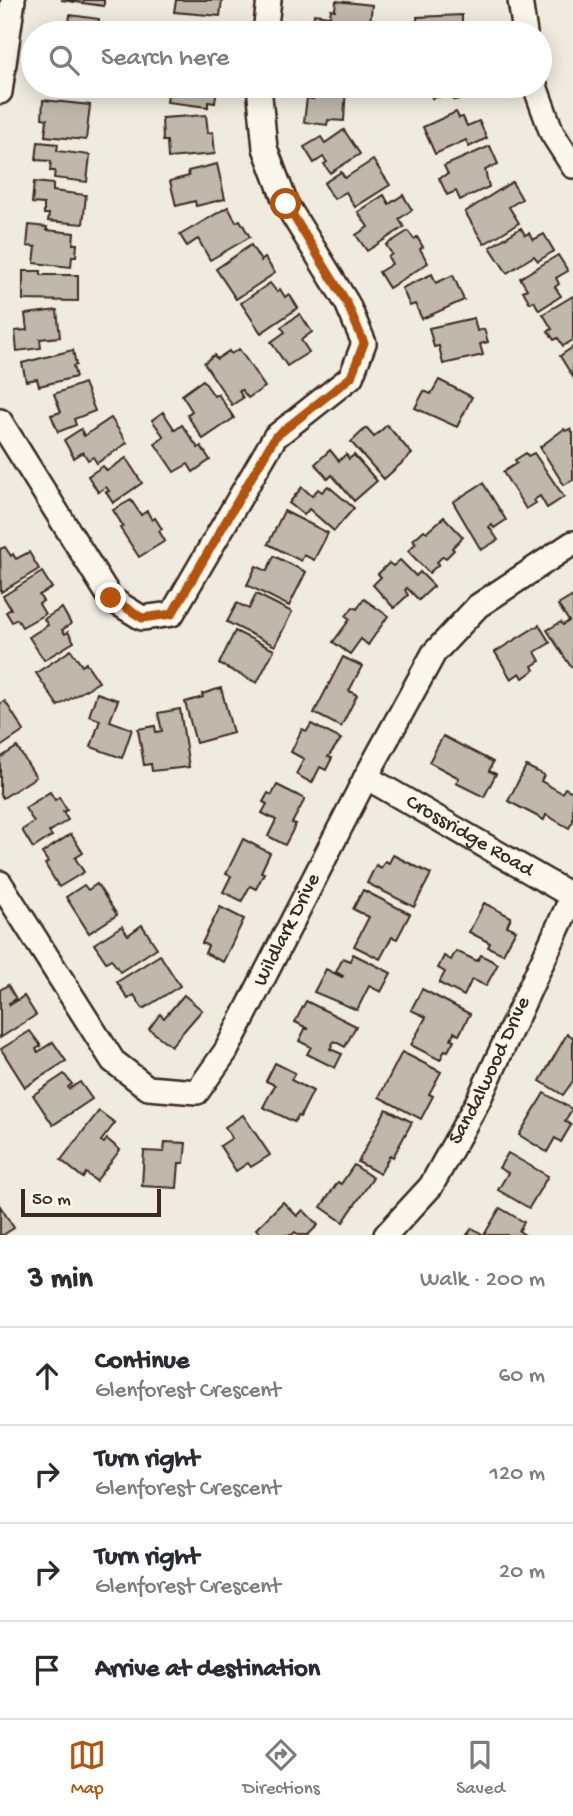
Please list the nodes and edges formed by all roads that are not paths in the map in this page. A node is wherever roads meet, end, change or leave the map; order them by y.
1 (13, 0) edge
2 (269, 0) edge
3 (520, 0) edge
4 (266, 21) edge
5 (523, 21) edge
6 (0, 92) edge
7 (261, 98) edge
8 (539, 98) edge
9 (573, 166) edge
10 (0, 421) edge
11 (573, 543) edge
12 (366, 777) junction
13 (0, 883) edge
14 (573, 896) edge
15 (386, 1235) edge

1 - 6 street
2 - 4 street
3 - 5 street
7 - 10 street
8 - 9 street
11 - 12 street, Wildlark Drive
12 - 13 street, Wildlark Drive
12 - 14 street, Crossridge Road
14 - 15 street, Sandalwood Drive

